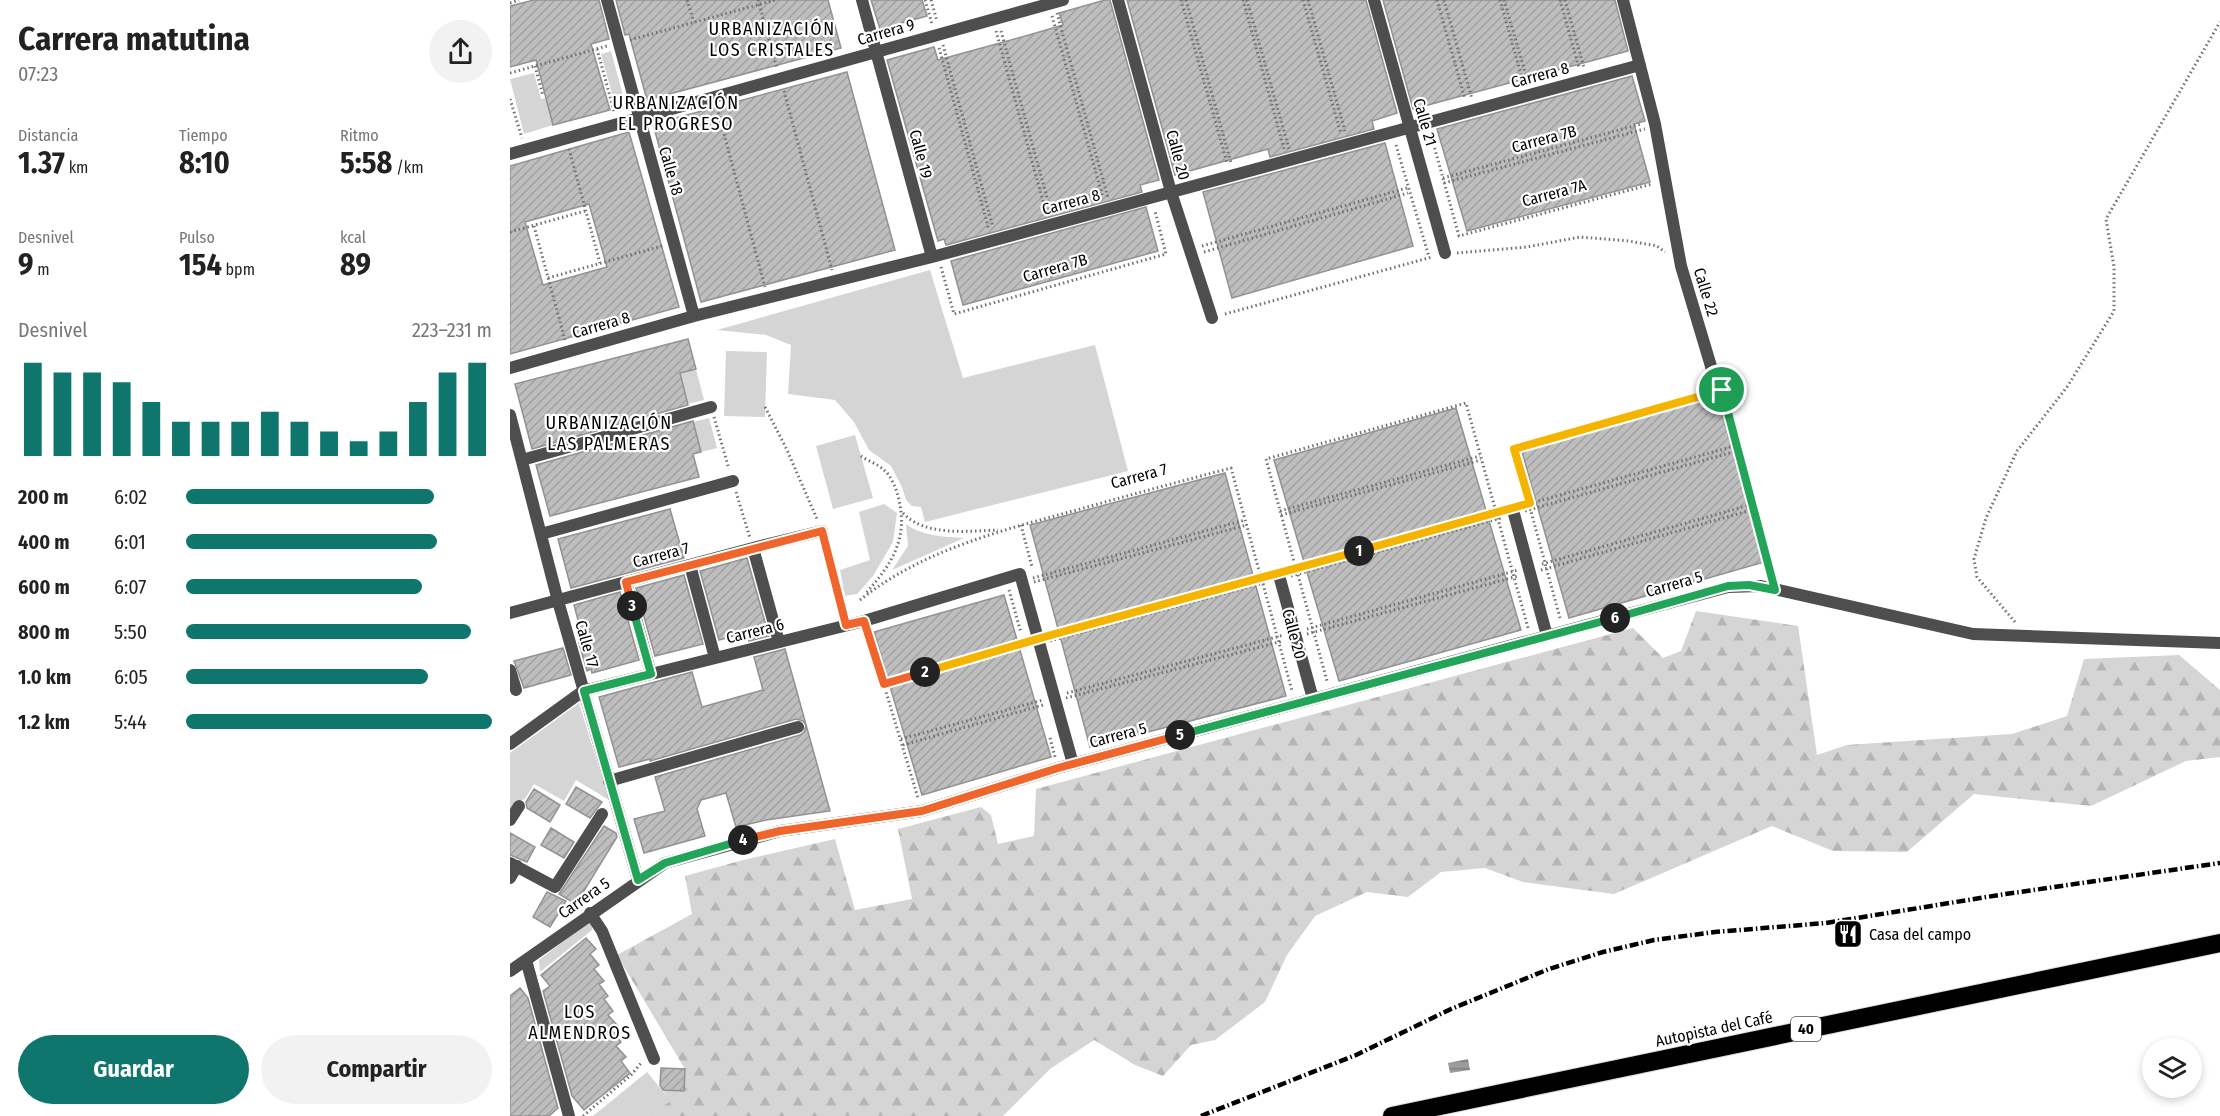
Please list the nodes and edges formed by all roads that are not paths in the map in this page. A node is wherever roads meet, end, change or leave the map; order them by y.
1 (607, 0) edge
2 (862, 0) edge
3 (1118, 0) edge
4 (1374, 0) edge
5 (1623, 0) edge
6 (1055, 2) edge
7 (877, 52) junction
8 (1640, 65) junction
9 (639, 118) junction
10 (1409, 128) junction
11 (510, 154) edge
12 (1171, 192) junction
13 (1445, 253) dead end
14 (932, 257) junction
15 (694, 316) junction
16 (1212, 318) dead end
17 (510, 368) edge
18 (1722, 390) road end
19 (711, 407) dead end
20 (510, 415) edge
21 (522, 460) junction
22 (733, 481) dead end
23 (1513, 510) road end
24 (822, 531) road end
25 (541, 534) junction
26 (753, 548) junction
27 (690, 565) junction
28 (1279, 575) road end
29 (626, 582) junction
30 (558, 601) junction
31 (510, 613) edge
32 (1547, 636) junction
33 (779, 642) junction
34 (2220, 643) edge
35 (715, 658) junction
36 (510, 670) edge
37 (651, 674) junction
38 (516, 690) dead end
39 (584, 691) junction
40 (1313, 699) junction
41 (798, 727) dead end
42 (510, 744) edge
43 (1073, 764) junction
44 (609, 781) junction
45 (519, 806) dead end
46 (602, 814) dead end
47 (510, 820) edge
48 (512, 869) edge
49 (638, 880) junction
50 (591, 913) junction
51 (2220, 943) edge
52 (526, 960) junction
53 (510, 971) edge
54 (653, 1055) road end
55 (569, 1116) edge
56 (1392, 1116) edge

1 - 9 street, Calle 18
2 - 7 street, Calle 19
3 - 12 street, Calle 20
4 - 10 street, Calle 21
5 - 8 street, Calle 22
6 - 7 street, Carrera 9
7 - 9 street, Carrera 9
7 - 14 street, Calle 19
8 - 10 street, Carrera 8
8 - 18 street, Calle 22
9 - 11 street, Carrera 9
9 - 15 street, Calle 18
10 - 12 street, Carrera 8
10 - 13 street, Calle 21
12 - 14 street, Carrera 8
12 - 16 street, Calle 20
14 - 15 street, Carrera 8
15 - 17 street, Carrera 8
19 - 21 street
20 - 21 street, Calle 17
21 - 25 street, Calle 17
22 - 25 street
23 - 32 street
24 - 26 street, Carrera 7
25 - 30 street, Calle 17
26 - 27 street, Carrera 7
26 - 33 street
27 - 29 street, Carrera 7
27 - 35 street
28 - 40 street, Calle 20
29 - 30 street, Carrera 7
29 - 37 street
30 - 31 street, Carrera 7
30 - 39 street, Calle 17
32 - 34 street, Carrera 5
32 - 40 street, Carrera 5
33 - 35 street, Carrera 6
33 - 43 street, Carrera 6
35 - 37 street, Carrera 6
36 - 38 street
37 - 39 street, Carrera 6
39 - 42 street, Carrera 6
39 - 44 street, Calle 17
40 - 43 street, Carrera 5
41 - 44 street
43 - 49 street, Carrera 5
44 - 49 street, Calle 17
45 - 47 street
46 - 48 street
49 - 50 street, Carrera 5
50 - 52 street, Carrera 5
50 - 54 street
51 - 56 highway, Autopista del Café / 40
52 - 53 street, Carrera 5
52 - 55 street

